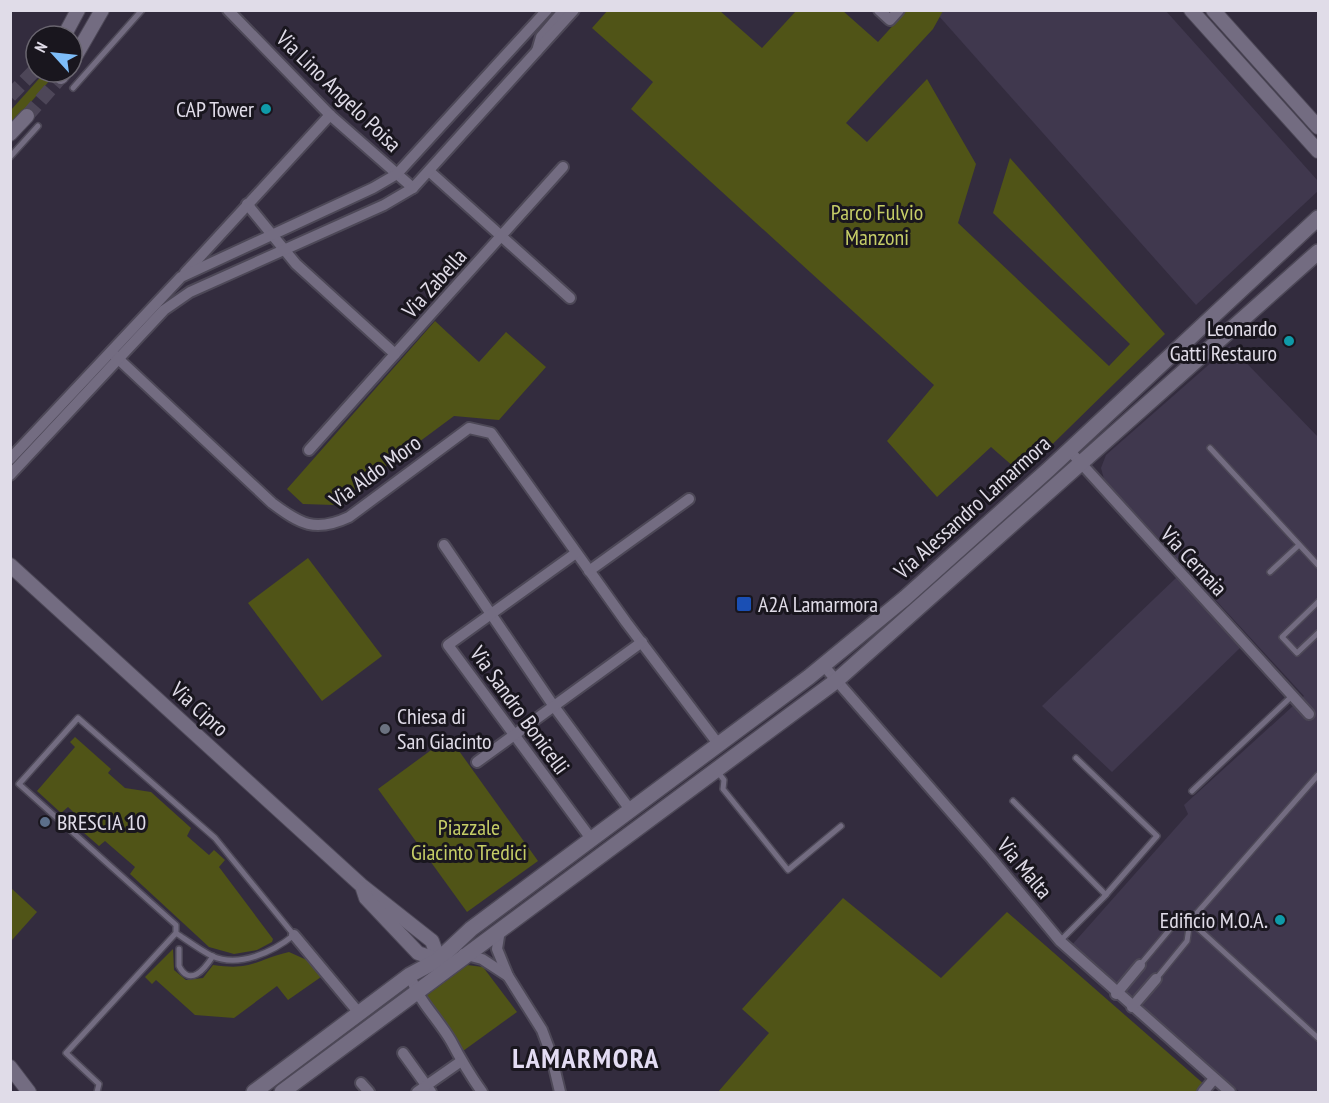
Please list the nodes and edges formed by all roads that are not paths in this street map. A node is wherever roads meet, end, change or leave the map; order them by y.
1 (78, 10) edge
2 (102, 10) edge
3 (142, 10) edge
4 (228, 10) edge
5 (547, 10) edge
6 (564, 10) edge
7 (574, 10) edge
8 (879, 10) edge
9 (899, 10) edge
10 (1191, 10) edge
11 (1213, 10) edge
12 (70, 24) edge
13 (84, 41) edge
14 (537, 52) junction
15 (73, 88) dead end
16 (330, 115) junction
17 (27, 116) tunnel mouth
18 (38, 126) dead end
19 (1318, 127) edge
20 (10, 134) edge
21 (1318, 151) edge
22 (10, 157) edge
23 (563, 167) dead end
24 (429, 171) junction
25 (397, 174) junction
26 (413, 188) junction
27 (247, 204) junction
28 (1318, 218) edge
29 (271, 234) junction
30 (501, 238) junction
31 (283, 251) junction
32 (1318, 252) edge
33 (181, 278) junction
34 (570, 298) dead end
35 (395, 354) junction
36 (115, 356) junction
37 (1210, 448) dead end
38 (309, 450) dead end
39 (1069, 450) junction
40 (10, 459) edge
41 (1081, 464) junction
42 (10, 475) edge
43 (689, 499) dead end
44 (444, 545) dead end
45 (1299, 545) junction
46 (576, 553) junction
47 (10, 565) edge
48 (1318, 565) edge
49 (589, 571) junction
50 (1270, 572) dead end
51 (1318, 602) edge
52 (491, 614) junction
53 (1318, 633) edge
54 (642, 642) junction
55 (823, 664) junction
56 (836, 681) junction
57 (1292, 696) junction
58 (553, 705) junction
59 (1309, 714) dead end
60 (512, 735) junction
61 (719, 745) junction
62 (1076, 758) dead end
63 (477, 762) dead end
64 (716, 770) junction
65 (1318, 775) edge
66 (1192, 791) dead end
67 (1013, 801) dead end
68 (631, 811) junction
69 (841, 826) dead end
70 (592, 840) junction
71 (361, 885) junction
72 (1106, 895) junction
73 (1190, 921) junction
74 (500, 930) junction
75 (176, 933) junction
76 (294, 935) junction
77 (1060, 941) junction
78 (179, 949) dead end
79 (418, 952) junction
80 (468, 955) junction
81 (213, 956) junction
82 (1140, 965) joint
83 (440, 967) junction
84 (410, 975) junction
85 (508, 976) junction
86 (1156, 979) joint
87 (1116, 994) junction
88 (415, 1000) junction
89 (1132, 1007) junction
90 (359, 1013) junction
91 (1318, 1038) edge
92 (403, 1053) dead end
93 (460, 1062) junction
94 (10, 1067) edge
95 (1214, 1079) junction
96 (361, 1083) dead end
97 (424, 1090) edge
98 (30, 1092) edge
99 (97, 1092) edge
100 (254, 1092) edge
101 (282, 1092) edge
102 (369, 1092) edge
103 (482, 1092) edge
104 (560, 1092) edge
105 (1203, 1092) edge
106 (1230, 1092) edge

1 - 12 street
2 - 13 street
3 - 15 lane
4 - 16 street, Via Lino Angelo Poisa
5 - 25 street
6 - 14 street
7 - 14 street
8 - 9 street
10 - 21 street
11 - 19 street
14 - 24 street
16 - 25 street, Via Lino Angelo Poisa
16 - 27 street
17 - 20 street
18 - 22 lane
23 - 30 street, Via Zabella
24 - 26 street
24 - 30 street
25 - 26 street, Via Lino Angelo Poisa
25 - 29 street
26 - 31 street
27 - 29 street
27 - 33 street
28 - 39 main road, Via Alessandro Lamarmora
29 - 31 street
29 - 33 street
30 - 34 street
30 - 35 street, Via Zabella
31 - 35 street
31 - 36 street
32 - 41 main road, Via Alessandro Lamarmora
33 - 36 street
35 - 38 street, Via Zabella
36 - 40 street
36 - 42 street
36 - 46 street, Via Aldo Moro
37 - 45 lane
39 - 41 street, Via Cernaia
39 - 55 main road, Via Alessandro Lamarmora
41 - 56 main road, Via Alessandro Lamarmora
41 - 57 street, Via Cernaia
43 - 49 street
44 - 52 street, Via Sandro Bonicelli
45 - 48 lane
45 - 50 lane
46 - 49 street, Via Aldo Moro
46 - 52 street
47 - 71 street, Via Cipro
49 - 54 street, Via Aldo Moro
51 - 53 lane
52 - 58 street, Via Sandro Bonicelli
52 - 60 street, Via Sandro Bonicelli
54 - 58 street
54 - 61 street, Via Aldo Moro
55 - 56 street, Via Malta
55 - 61 main road, Via Alessandro Lamarmora
56 - 64 main road, Via Alessandro Lamarmora
56 - 77 street, Via Malta
57 - 59 street, Via Cernaia
57 - 66 lane
58 - 60 street
58 - 68 street, Via Sandro Bonicelli
60 - 63 street
60 - 70 street, Via Sandro Bonicelli
61 - 68 main road, Via Alessandro Lamarmora
62 - 72 lane
64 - 69 lane
64 - 74 main road, Via Alessandro Lamarmora
65 - 73 lane
67 - 72 lane
68 - 70 main road, Via Alessandro Lamarmora
70 - 83 main road, Via Alessandro Lamarmora
71 - 79 street, Via Cipro
71 - 83 street, Via Cipro
72 - 77 lane
73 - 82 lane
73 - 86 lane
73 - 91 lane
74 - 80 main road, Via Alessandro Lamarmora
74 - 85 street
75 - 76 lane
75 - 81 lane
75 - 99 lane
76 - 81 lane
76 - 90 street
77 - 87 street, Via Malta
78 - 81 lane
79 - 83 street, Via Cipro
79 - 84 street
80 - 83 main road, Via Alessandro Lamarmora
80 - 85 street
82 - 87 street
83 - 84 main road, Via Alessandro Lamarmora
83 - 88 main road, Via Alessandro Lamarmora
84 - 88 street
84 - 90 main road, Via Alessandro Lamarmora
85 - 104 street
86 - 89 street
87 - 89 street, Via Malta
88 - 93 street
88 - 101 main road, Via Alessandro Lamarmora
89 - 95 street, Via Malta
90 - 100 main road, Via Alessandro Lamarmora
92 - 97 street
93 - 97 street
93 - 103 street
94 - 98 street
95 - 105 street
95 - 106 street, Via Malta
96 - 102 street

